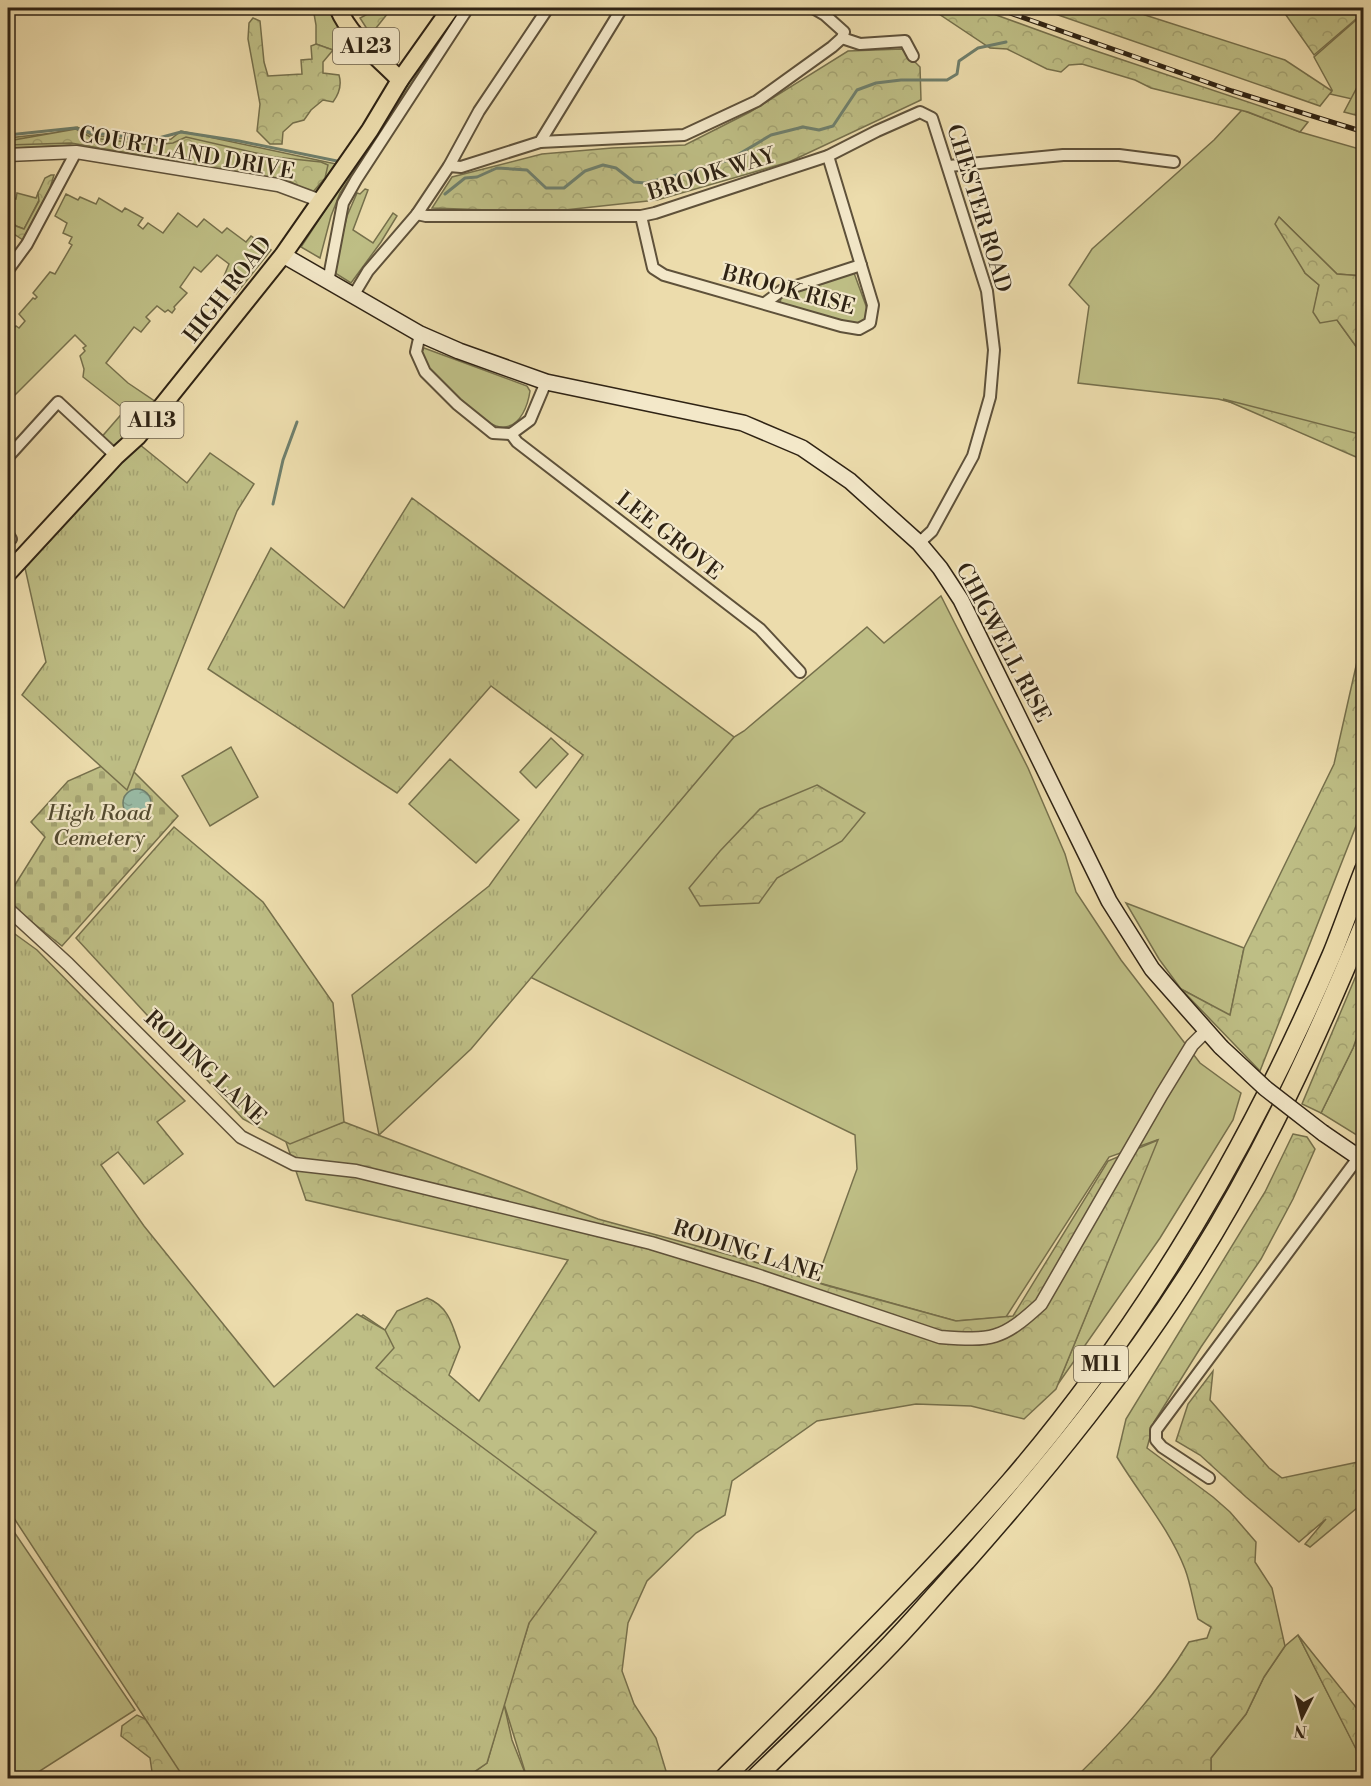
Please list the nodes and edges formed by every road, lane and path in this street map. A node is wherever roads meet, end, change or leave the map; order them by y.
1 (338, 8) edge
2 (451, 8) edge
3 (468, 8) edge
4 (548, 8) edge
5 (622, 8) edge
6 (813, 8) edge
7 (843, 35) junction
8 (427, 55) junction
9 (913, 56) dead end
10 (400, 80) junction
11 (933, 118) joint
12 (540, 142) junction
13 (76, 153) junction
14 (8, 155) edge
15 (828, 156) junction
16 (1174, 162) dead end
17 (449, 166) junction
18 (949, 166) junction
19 (321, 201) junction
20 (417, 214) junction
21 (641, 216) junction
22 (283, 255) junction
23 (861, 265) junction
24 (8, 270) edge
25 (328, 282) junction
26 (353, 296) junction
27 (765, 303) junction
28 (420, 334) junction
29 (546, 382) junction
30 (511, 434) junction
31 (116, 456) junction
32 (8, 457) edge
33 (919, 543) junction
34 (8, 573) edge
35 (800, 672) dead end
36 (1364, 870) edge
37 (8, 909) edge
38 (1364, 924) edge
39 (1206, 1031) junction
40 (1361, 1160) edge
41 (1209, 1478) dead end
42 (724, 1779) edge
43 (755, 1779) edge

1 - 10 main road, A123
2 - 8 main road, HIGH ROAD / A113
3 - 8 street
4 - 17 street
5 - 12 street
6 - 7 street
7 - 9 street
7 - 12 street
8 - 10 main road, HIGH ROAD / A113
8 - 25 street
10 - 19 main road, HIGH ROAD / A113
11 - 15 street, BROOK WAY
11 - 18 street, CHESTER ROAD
12 - 17 street
13 - 14 street, COURTLAND DRIVE
13 - 19 street, COURTLAND DRIVE
13 - 24 street
15 - 21 street, BROOK WAY
15 - 23 street, BROOK RISE
16 - 18 street
17 - 20 street
18 - 33 street, CHESTER ROAD
19 - 22 main road, HIGH ROAD / A113
20 - 21 street, BROOK WAY
20 - 26 street
21 - 27 street, BROOK RISE
22 - 25 main road, CHIGWELL RISE
22 - 31 main road, HIGH ROAD / A113
23 - 27 street
23 - 27 street, BROOK RISE
25 - 26 main road, CHIGWELL RISE
26 - 28 main road, CHIGWELL RISE
28 - 29 main road, CHIGWELL RISE
28 - 30 street, LEE GROVE
29 - 30 street
29 - 33 main road, CHIGWELL RISE
30 - 35 street, LEE GROVE
31 - 32 street
31 - 34 main road, HIGH ROAD / A113
33 - 39 main road, CHIGWELL RISE
36 - 42 highway, M11
37 - 39 street, RODING LANE
38 - 43 highway, M11
39 - 40 main road, bridge
40 - 41 street

